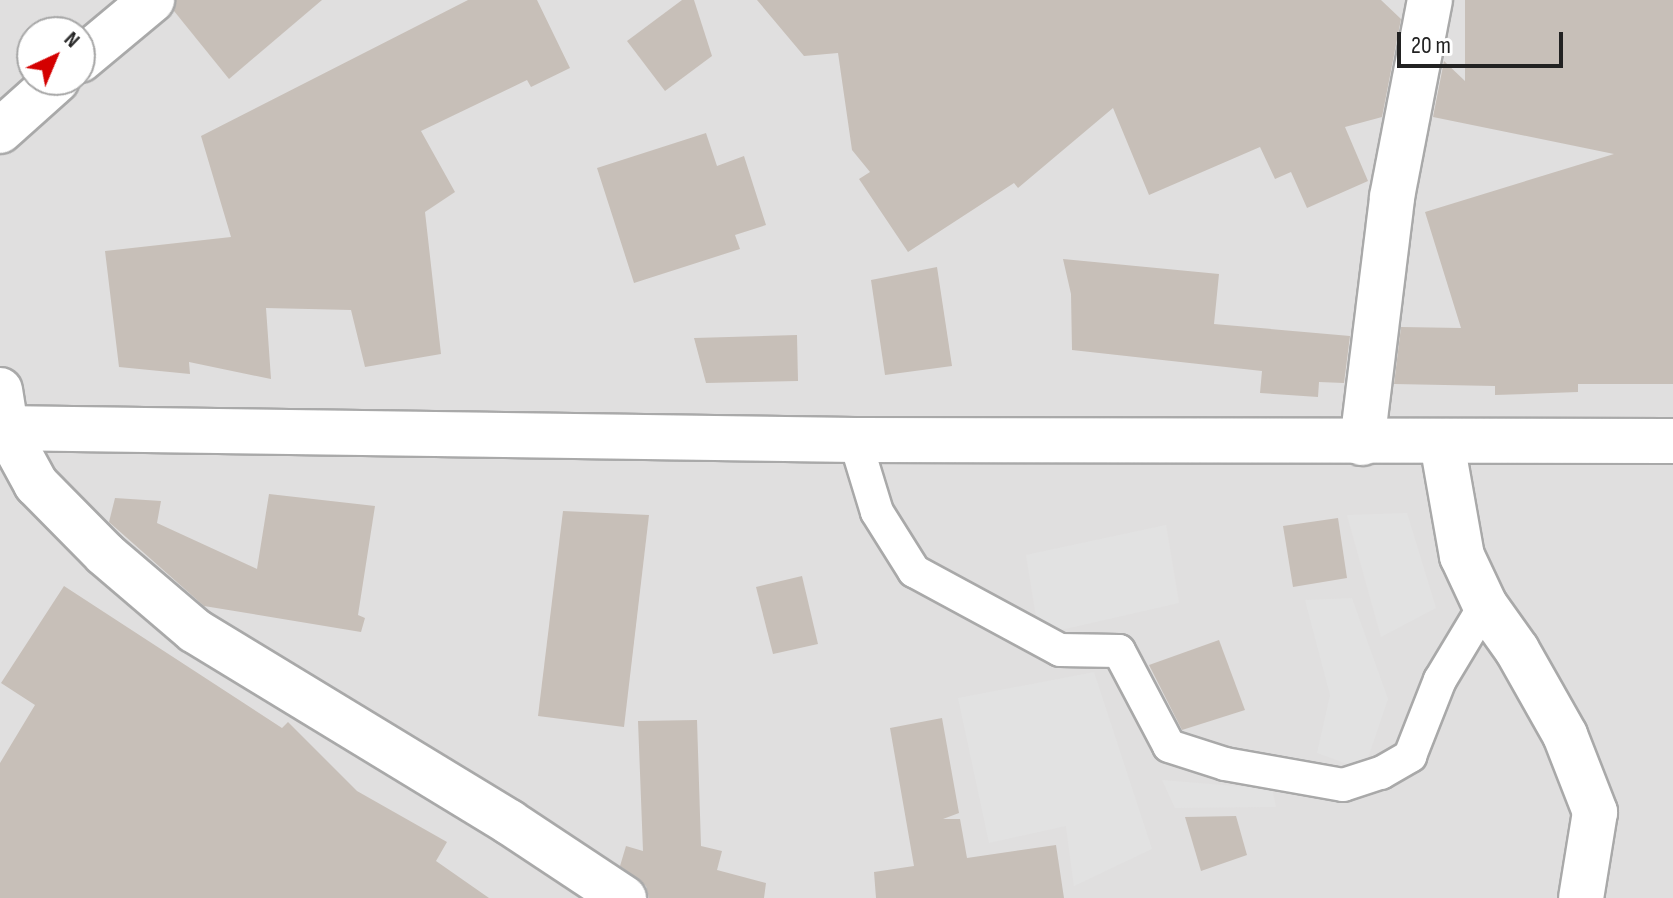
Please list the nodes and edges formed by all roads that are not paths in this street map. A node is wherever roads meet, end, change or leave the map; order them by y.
1 (152, 0) edge
2 (1430, 0) edge
3 (96, 47) edge
4 (39, 96) edge
5 (0, 131) edge
6 (2, 416) edge
7 (855, 440) junction
8 (1673, 441) edge
9 (1362, 443) junction
10 (1442, 443) junction
11 (1485, 605) junction
12 (624, 898) edge
13 (1581, 898) edge

1 - 3 street
2 - 9 street
4 - 5 street
6 - 7 street
6 - 12 street
7 - 9 street
7 - 11 lane
8 - 10 street
9 - 10 street
10 - 11 street
11 - 13 street

